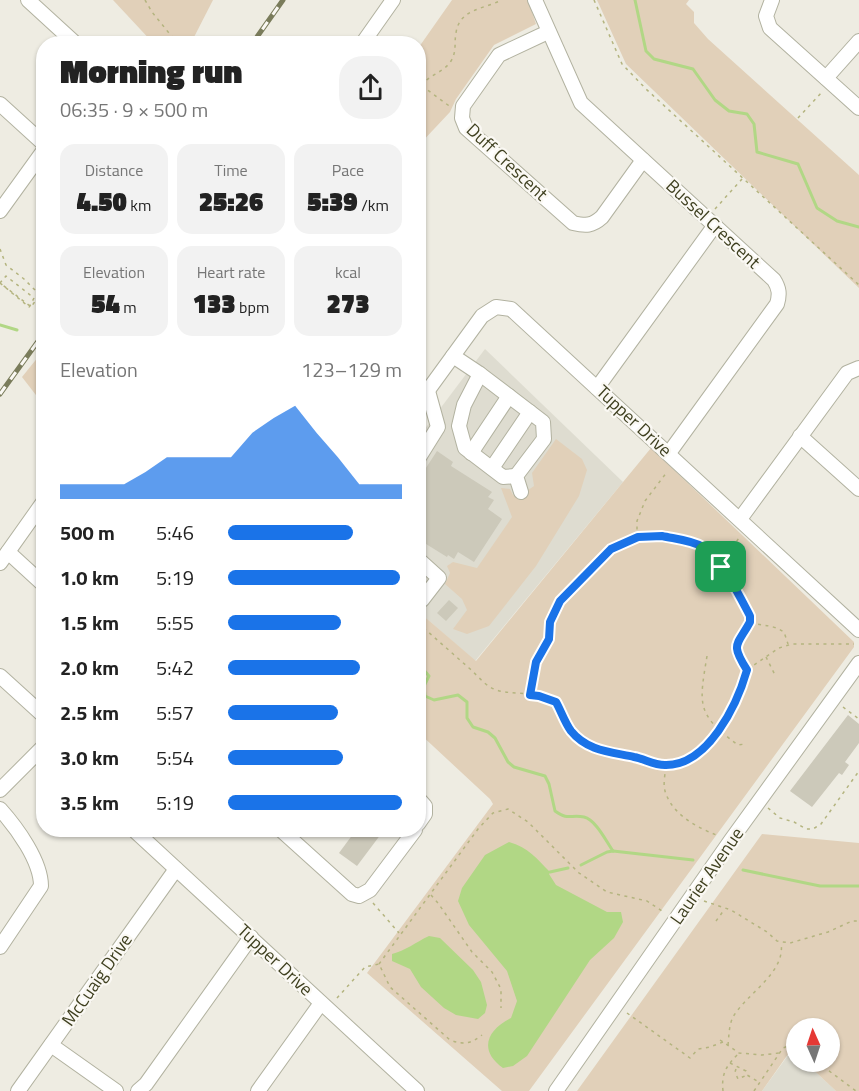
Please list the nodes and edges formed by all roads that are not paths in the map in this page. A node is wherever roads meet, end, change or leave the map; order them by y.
1 (28, 0) edge
2 (393, 0) edge
3 (535, 0) edge
4 (772, 0) edge
5 (548, 32) junction
6 (67, 36) edge
7 (368, 36) edge
8 (859, 41) edge
9 (829, 81) junction
10 (0, 104) edge
11 (859, 108) edge
12 (36, 137) edge
13 (643, 160) junction
14 (36, 161) edge
15 (0, 211) edge
16 (715, 225) junction
17 (453, 356) junction
18 (859, 368) edge
19 (480, 374) junction
20 (597, 388) junction
21 (428, 391) junction
22 (426, 394) edge
23 (509, 396) junction
24 (530, 412) junction
25 (800, 436) junction
26 (426, 446) edge
27 (471, 453) junction
28 (669, 453) junction
29 (492, 468) junction
30 (516, 476) junction
31 (859, 489) edge
32 (521, 492) dead end
33 (36, 512) edge
34 (744, 522) junction
35 (4, 557) edge
36 (426, 566) edge
37 (36, 579) edge
38 (426, 595) edge
39 (859, 630) edge
40 (859, 663) edge
41 (0, 676) edge
42 (36, 709) edge
43 (36, 754) edge
44 (0, 790) edge
45 (0, 809) edge
46 (141, 837) edge
47 (289, 837) edge
48 (410, 837) edge
49 (176, 870) junction
50 (251, 937) junction
51 (0, 947) edge
52 (321, 1003) junction
53 (51, 1045) junction
54 (262, 1089) edge
55 (18, 1091) edge
56 (116, 1091) edge
57 (138, 1091) edge
58 (417, 1091) edge
59 (556, 1091) edge

1 - 6 street
2 - 7 street
3 - 5 street, Bussel Crescent
4 - 9 street
5 - 13 street, Bussel Crescent
5 - 13 street, Duff Crescent
8 - 9 street
9 - 11 street
10 - 12 street
13 - 16 street, Bussel Crescent
14 - 15 street
16 - 20 street
16 - 28 street, Bussel Crescent
17 - 19 street
17 - 20 street, Tupper Drive
17 - 21 street, Tupper Drive
18 - 25 street
19 - 23 street
19 - 27 street
20 - 28 street, Tupper Drive
21 - 22 street, Tupper Drive
21 - 26 street
23 - 24 street
23 - 27 street
24 - 29 street
24 - 30 street
25 - 31 street
25 - 34 street
27 - 29 street
28 - 34 street, Tupper Drive
29 - 30 street
30 - 32 street
33 - 35 street
34 - 39 street, Tupper Drive
35 - 37 street
36 - 38 street
40 - 59 street, Laurier Avenue
41 - 42 street
43 - 44 street
45 - 51 street
46 - 49 street, Tupper Drive
47 - 48 street
49 - 50 street, Tupper Drive
49 - 53 street, McCuaig Drive
50 - 52 street, Tupper Drive
50 - 57 street
52 - 54 street
52 - 58 street, Tupper Drive
53 - 55 street, McCuaig Drive
53 - 56 street

